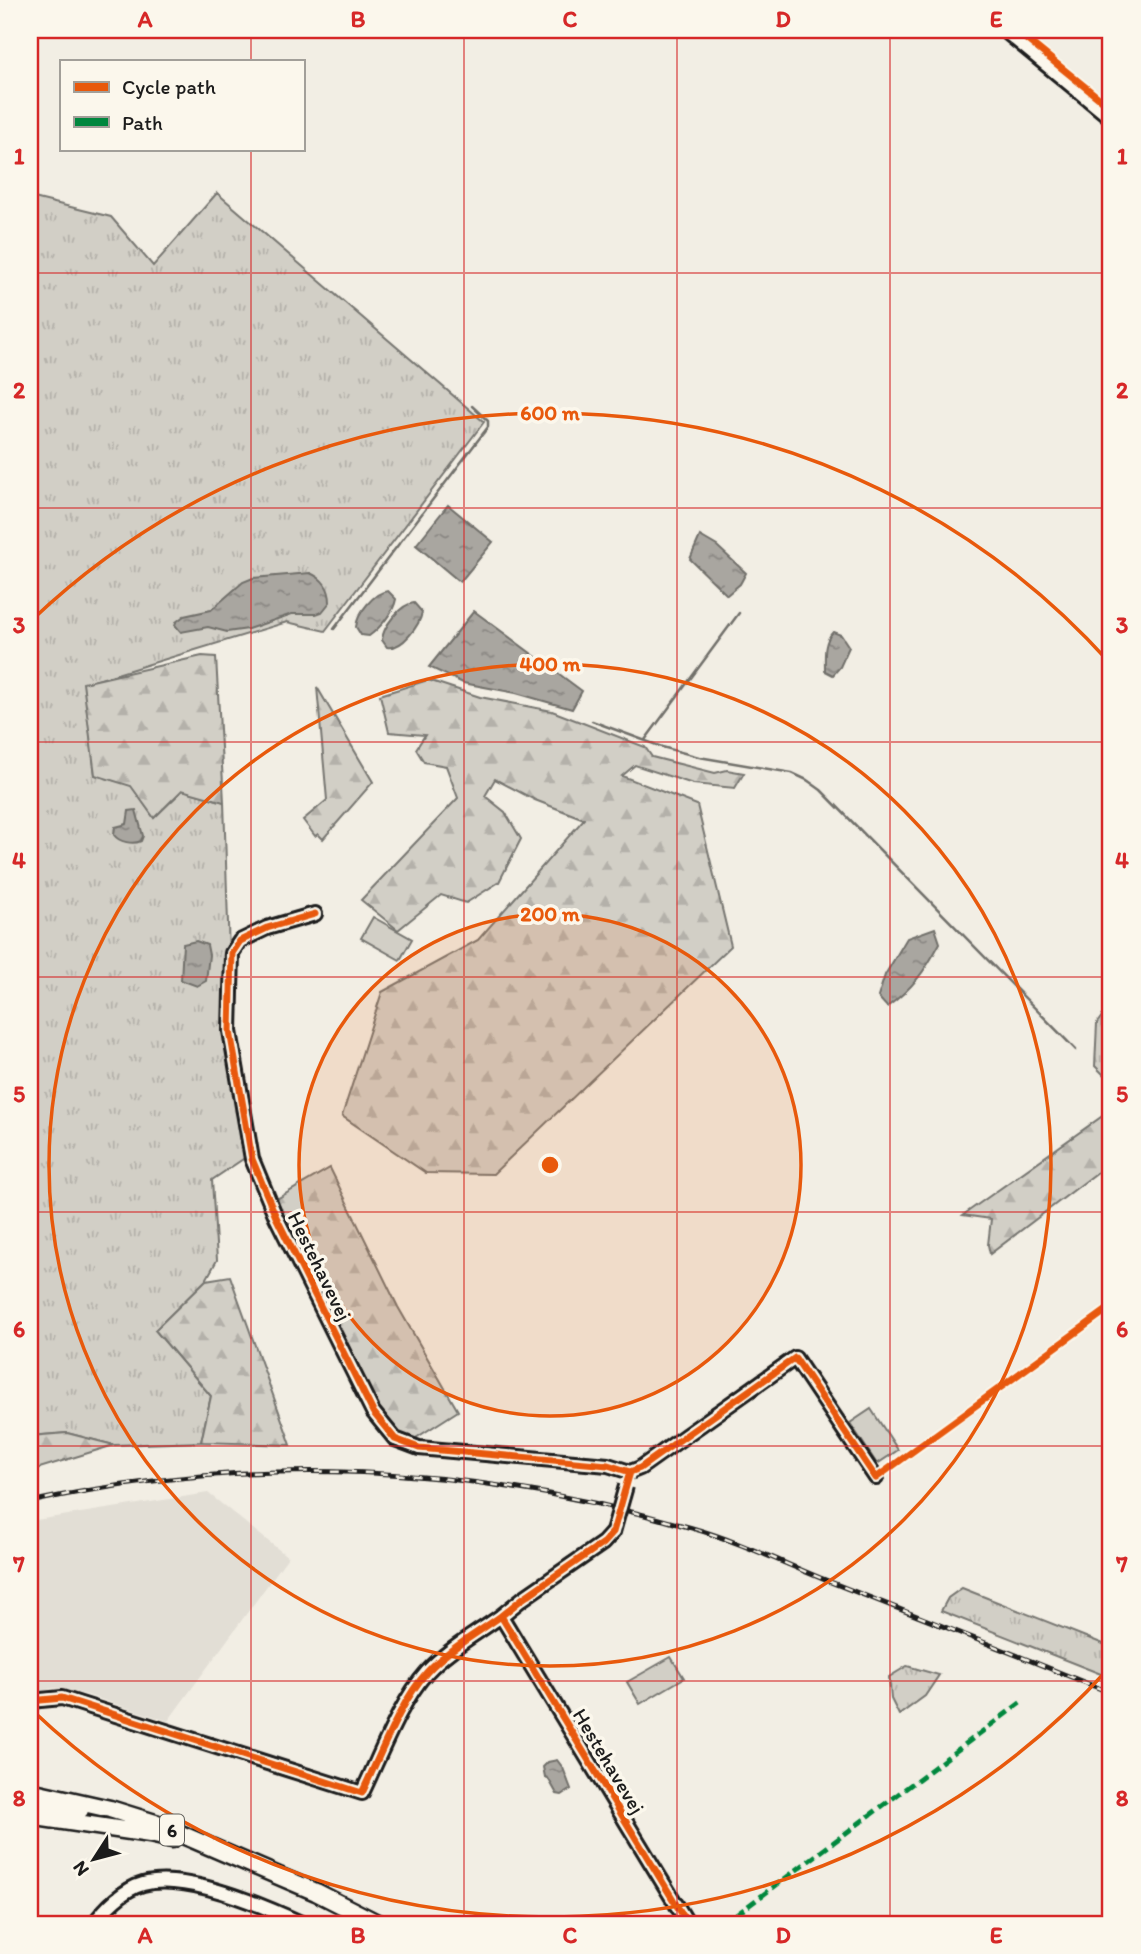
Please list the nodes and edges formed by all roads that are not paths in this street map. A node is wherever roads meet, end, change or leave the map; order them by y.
1 (1004, 30) edge
2 (1111, 118) edge
3 (315, 914) dead end
4 (630, 1472) junction
5 (876, 1478) dead end
6 (501, 1616) junction
7 (30, 1701) edge
8 (30, 1791) edge
9 (30, 1804) edge
10 (110, 1809) junction
11 (30, 1816) edge
12 (232, 1857) junction
13 (94, 1924) edge
14 (303, 1924) edge
15 (379, 1924) edge
16 (688, 1924) edge

1 - 2 street
3 - 4 street, Hestehavevej
4 - 5 street
4 - 6 street, bridge
6 - 7 street
6 - 16 street, Hestehavevej
8 - 10 main road, 6
9 - 10 main road
10 - 12 main road, 6
11 - 12 main road
12 - 15 main road, 6
13 - 14 street

